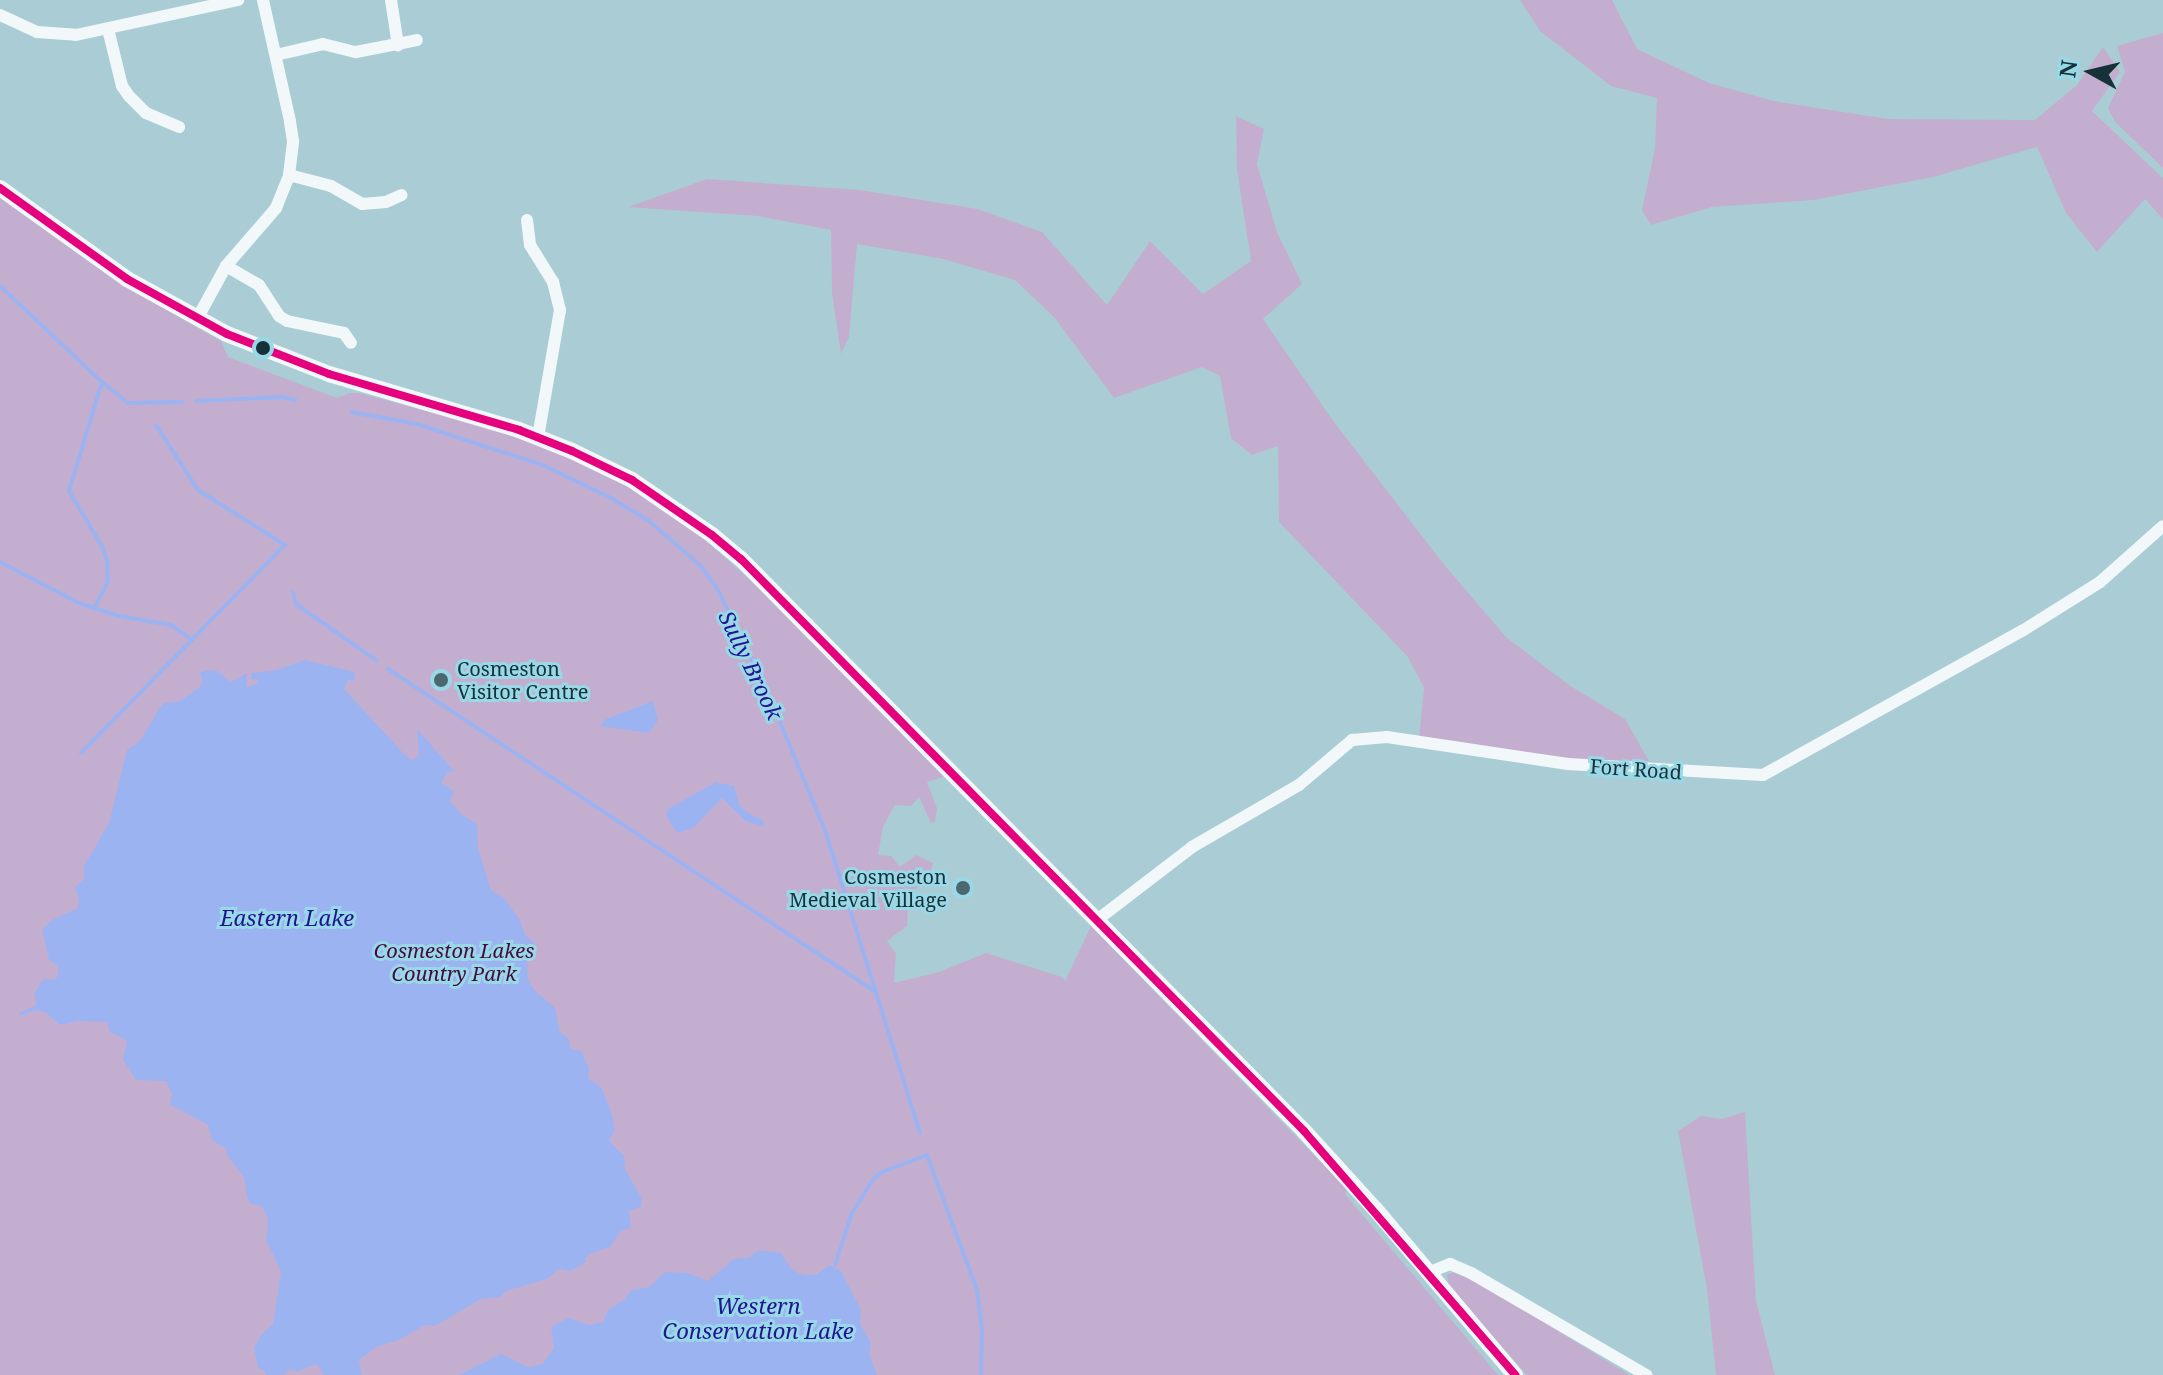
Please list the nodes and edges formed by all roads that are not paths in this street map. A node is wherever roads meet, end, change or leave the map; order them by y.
1 (167, 0) edge
2 (238, 0) edge
3 (263, 0) edge
4 (391, 0) edge
5 (0, 15) edge
6 (170, 15) junction
7 (108, 29) junction
8 (417, 40) dead end
9 (398, 45) junction
10 (276, 55) junction
11 (179, 127) dead end
12 (289, 175) junction
13 (0, 188) edge
14 (402, 195) dead end
15 (527, 220) dead end
16 (226, 266) junction
17 (197, 319) junction
18 (351, 343) dead end
19 (538, 437) junction
20 (2163, 526) edge
21 (1097, 920) junction
22 (1430, 1272) junction
23 (1515, 1375) edge
24 (1646, 1375) edge

1 - 6 street
2 - 6 street
3 - 10 street
4 - 9 street
5 - 7 street
6 - 7 street
7 - 11 street
8 - 9 street
9 - 10 street
10 - 12 street
12 - 14 street
12 - 16 street
13 - 17 main road
15 - 19 street
16 - 17 street
16 - 18 street
17 - 19 main road
19 - 21 main road
20 - 21 street, Fort Road
21 - 22 main road
22 - 23 main road
22 - 24 street

